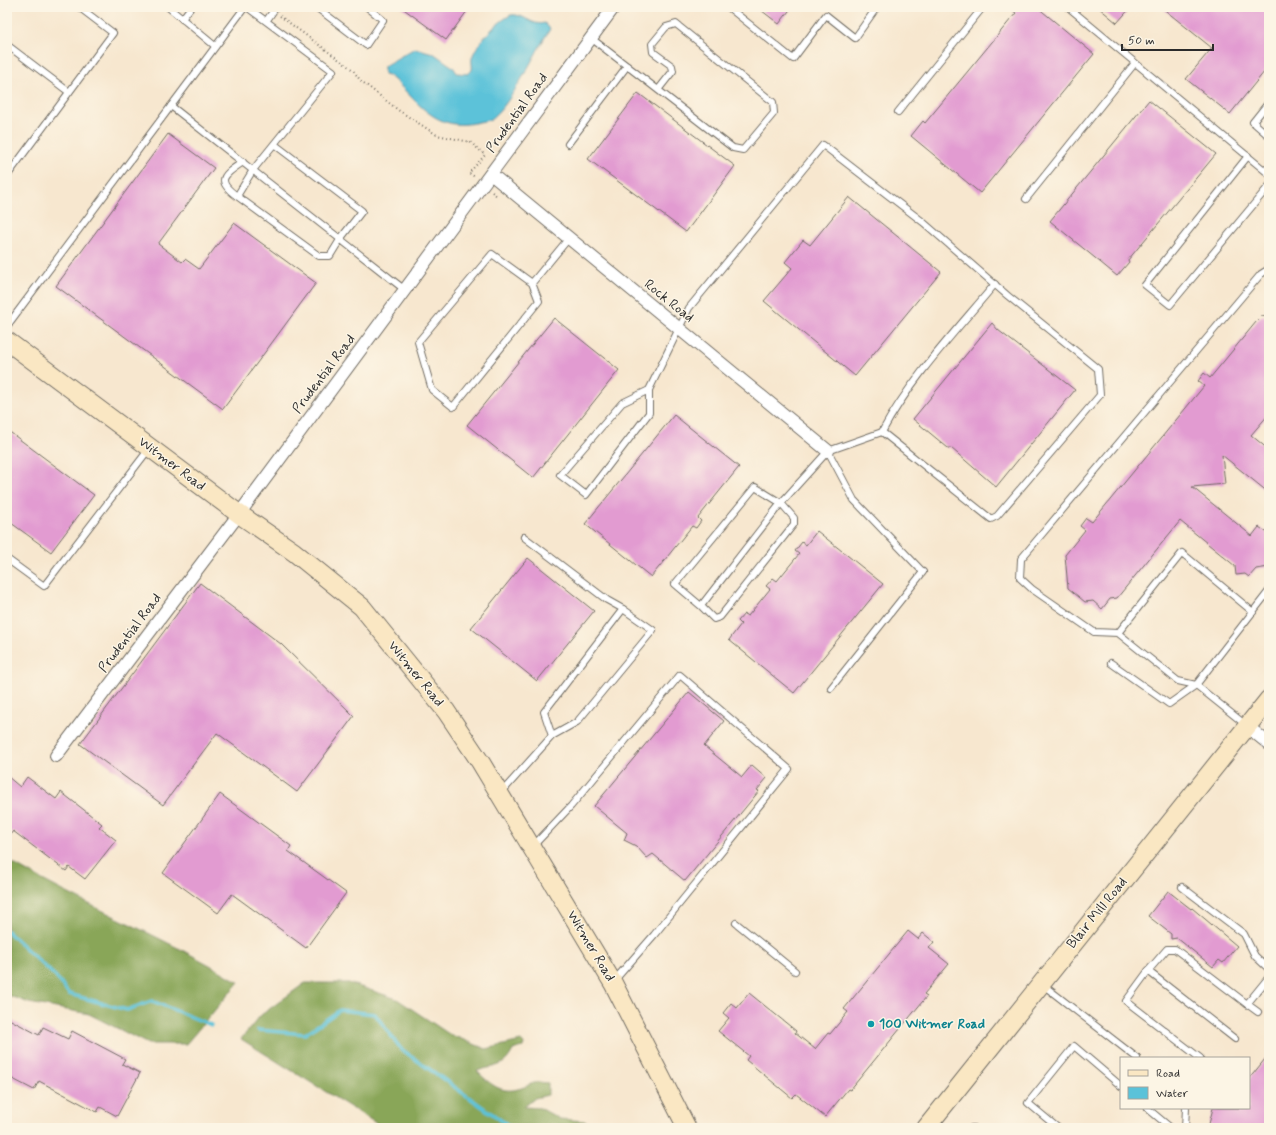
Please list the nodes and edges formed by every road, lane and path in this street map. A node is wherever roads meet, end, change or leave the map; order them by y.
1 (79, 7) edge
2 (168, 7) edge
3 (191, 7) edge
4 (246, 7) edge
5 (316, 7) edge
6 (367, 7) edge
7 (728, 7) edge
8 (878, 7) edge
9 (983, 7) edge
10 (1068, 7) edge
11 (610, 8) edge
12 (275, 9) edge
13 (182, 19) junction
14 (267, 20) junction
15 (591, 38) junction
16 (7, 46) edge
17 (215, 46) junction
18 (1135, 63) junction
19 (627, 66) junction
20 (658, 90) junction
21 (69, 92) junction
22 (1269, 102) edge
23 (171, 106) junction
24 (898, 112) dead end
25 (1269, 136) edge
26 (274, 144) junction
27 (568, 144) dead end
28 (1248, 156) junction
29 (243, 162) junction
30 (253, 170) junction
31 (469, 173) dead end
32 (491, 174) junction
33 (1269, 174) edge
34 (7, 176) edge
35 (1269, 186) edge
36 (237, 196) junction
37 (1026, 199) dead end
38 (341, 238) junction
39 (569, 238) junction
40 (1269, 269) edge
41 (532, 283) junction
42 (994, 284) junction
43 (405, 290) junction
44 (7, 326) edge
45 (680, 329) junction
46 (7, 341) edge
47 (649, 390) junction
48 (882, 432) junction
49 (150, 448) junction
50 (828, 451) junction
51 (781, 503) junction
52 (238, 514) junction
53 (524, 537) dead end
54 (7, 559) edge
55 (1269, 591) edge
56 (701, 606) junction
57 (623, 609) junction
58 (1253, 612) junction
59 (1118, 634) junction
60 (1111, 663) dead end
61 (1196, 685) junction
62 (831, 688) dead end
63 (1269, 699) edge
64 (1247, 726) junction
65 (552, 736) junction
66 (1269, 744) edge
67 (56, 756) dead end
68 (500, 794) junction
69 (531, 847) junction
70 (1182, 888) dead end
71 (736, 924) dead end
72 (1269, 969) edge
73 (795, 971) dead end
74 (1148, 971) junction
75 (1269, 977) edge
76 (613, 982) junction
77 (1040, 983) junction
78 (1247, 1004) junction
79 (1258, 1012) dead end
80 (1235, 1039) dead end
81 (1136, 1057) edge
82 (1199, 1057) edge
83 (1120, 1085) edge
84 (1149, 1109) edge
85 (1186, 1109) edge
86 (687, 1128) edge
87 (926, 1128) edge
88 (1058, 1128) edge
89 (1171, 1128) edge
90 (1185, 1128) edge

1 - 21 lane
2 - 13 lane
3 - 13 lane
4 - 14 lane
4 - 17 lane
5 - 6 lane
7 - 8 lane
9 - 24 lane
10 - 18 lane
11 - 15 street, Prudential Road
12 - 14 lane
12 - 31 path
13 - 17 lane
14 - 26 lane
15 - 19 lane
15 - 32 street, Prudential Road
16 - 21 lane
17 - 23 lane
18 - 28 lane
18 - 37 lane
19 - 20 lane
19 - 27 lane
20 - 20 lane
21 - 34 lane
22 - 25 lane
23 - 29 lane
23 - 44 lane
26 - 30 lane
26 - 38 lane
28 - 33 lane
28 - 35 lane
29 - 30 lane
29 - 36 lane
30 - 36 lane
30 - 38 lane
32 - 39 street, Rock Road
32 - 43 street, Prudential Road
36 - 38 lane
38 - 43 lane
39 - 41 lane
39 - 45 street, Rock Road
40 - 59 lane
41 - 41 lane
42 - 45 lane
42 - 48 lane
42 - 48 lane
43 - 52 street, Prudential Road
45 - 47 lane
45 - 50 street, Rock Road
46 - 49 street, Witmer Road
47 - 47 lane
48 - 50 lane
49 - 52 street, Witmer Road
49 - 54 lane
50 - 51 lane
50 - 62 lane
51 - 56 lane
51 - 56 lane
51 - 56 lane
52 - 67 street, Prudential Road
52 - 68 street, Witmer Road
53 - 57 lane
55 - 58 lane
57 - 65 lane
57 - 65 lane
58 - 59 lane
58 - 61 lane
59 - 61 lane
60 - 61 lane
61 - 64 lane
63 - 64 street, Blair Mill Road
64 - 66 street
64 - 77 street, Blair Mill Road
65 - 68 lane
68 - 69 street, Witmer Road
69 - 76 street, Witmer Road
69 - 76 lane
70 - 72 lane
71 - 73 lane
74 - 78 lane
74 - 80 lane
74 - 82 lane
75 - 78 lane
76 - 86 street, Witmer Road
77 - 81 lane
77 - 87 street, Blair Mill Road
78 - 79 lane
83 - 88 lane
84 - 89 lane
85 - 90 lane

